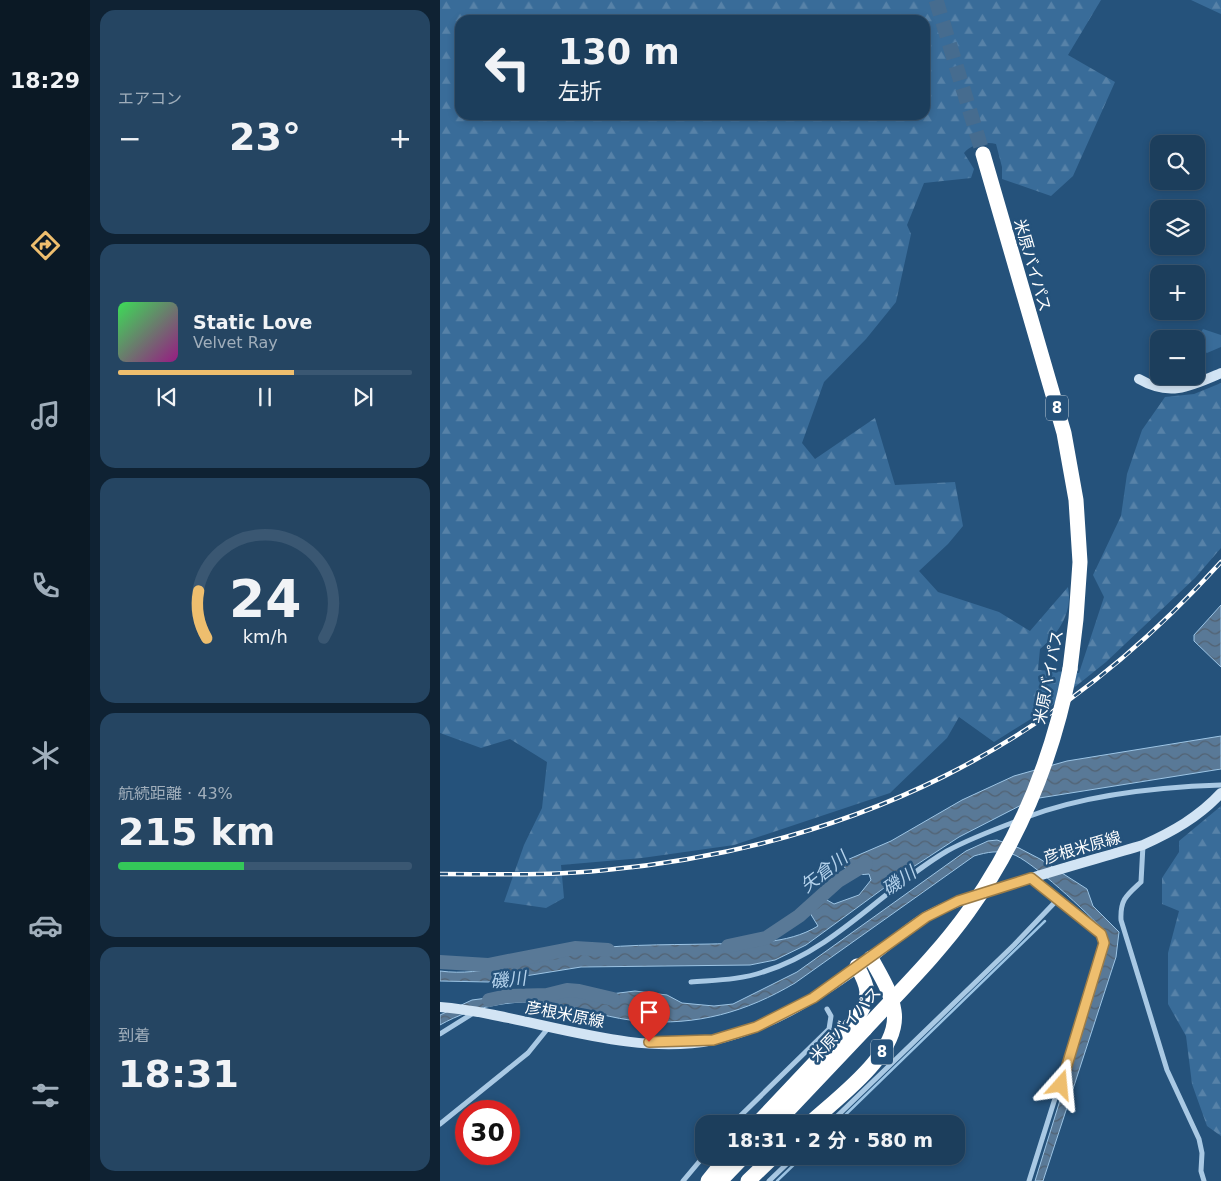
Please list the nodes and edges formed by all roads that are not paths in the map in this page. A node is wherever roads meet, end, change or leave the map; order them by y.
1 (983, 154) tunnel mouth
2 (1221, 373) edge
3 (1139, 380) dead end
4 (1221, 785) edge
5 (1221, 793) edge
6 (1143, 845) junction
7 (1034, 877) junction
8 (1058, 900) junction
9 (871, 958) junction
10 (857, 966) junction
11 (691, 982) dead end
12 (442, 1007) edge
13 (828, 1009) dead end
14 (476, 1012) junction
15 (549, 1026) junction
16 (440, 1034) edge
17 (741, 1115) edge
18 (765, 1115) edge
19 (784, 1115) edge
20 (818, 1115) edge
21 (837, 1115) edge
22 (440, 1124) edge
23 (696, 1165) edge
24 (721, 1165) edge
25 (735, 1165) edge
26 (765, 1165) edge
27 (786, 1165) edge
28 (683, 1181) edge
29 (708, 1181) edge
30 (720, 1181) edge
31 (748, 1181) edge
32 (769, 1181) edge
33 (1030, 1181) edge
34 (1204, 1181) edge

1 - 19 highway, 米原バイパス / 8, bridge
2 - 3 main road
4 - 11 street
5 - 6 main road, 彦根米原線
6 - 7 main road, 彦根米原線
6 - 34 street
7 - 8 street
7 - 9 main road, 彦根米原線
8 - 21 street
8 - 33 street
9 - 10 main road, 彦根米原線
9 - 20 highway, 8
10 - 15 main road, 彦根米原線
10 - 18 highway
12 - 14 main road, 彦根米原線
13 - 17 street
14 - 15 main road, 彦根米原線
14 - 16 street
15 - 22 street
23 - 28 street
24 - 29 highway
25 - 30 highway
26 - 31 highway
27 - 32 street

